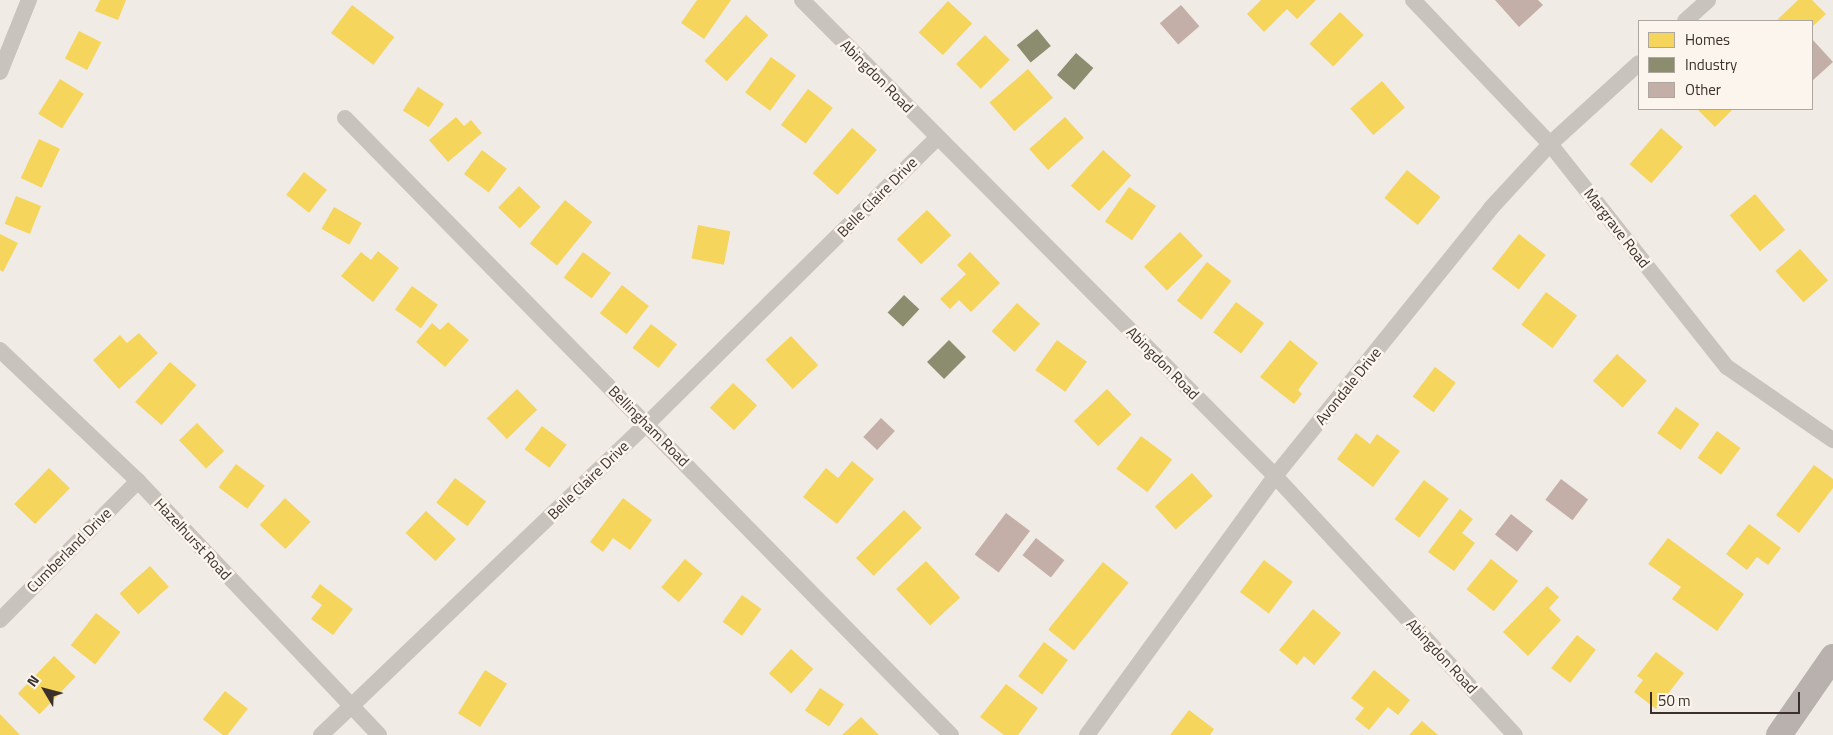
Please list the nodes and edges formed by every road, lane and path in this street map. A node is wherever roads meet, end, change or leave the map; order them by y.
1 (30, 0) edge
2 (802, 0) edge
3 (1413, 0) edge
4 (1708, 0) edge
5 (1686, 20) edge
6 (1638, 64) edge
7 (0, 72) edge
8 (345, 118) dead end
9 (937, 138) junction
10 (1550, 144) junction
11 (0, 350) edge
12 (647, 424) junction
13 (1833, 440) edge
14 (1275, 476) junction
15 (138, 481) junction
16 (0, 620) edge
17 (1833, 657) edge
18 (351, 706) junction
19 (321, 735) edge
20 (379, 735) edge
21 (951, 735) edge
22 (1087, 735) edge
23 (1515, 735) edge
24 (1779, 735) edge

1 - 7 street
2 - 9 street, Abingdon Road
3 - 10 street, Margrave Road
4 - 5 street
6 - 10 street, Avondale Drive
8 - 12 street, Bellingham Road
9 - 12 street, Belle Claire Drive
9 - 14 street, Abingdon Road
10 - 13 street, Margrave Road
10 - 14 street, Avondale Drive
11 - 15 street, Hazelhurst Road
12 - 18 street, Belle Claire Drive
12 - 21 street, Bellingham Road
14 - 22 street, Avondale Drive
14 - 23 street, Abingdon Road
15 - 16 street, Cumberland Drive
15 - 18 street, Hazelhurst Road
17 - 24 main road
18 - 19 street, Belle Claire Drive
18 - 20 street, Hazelhurst Road

